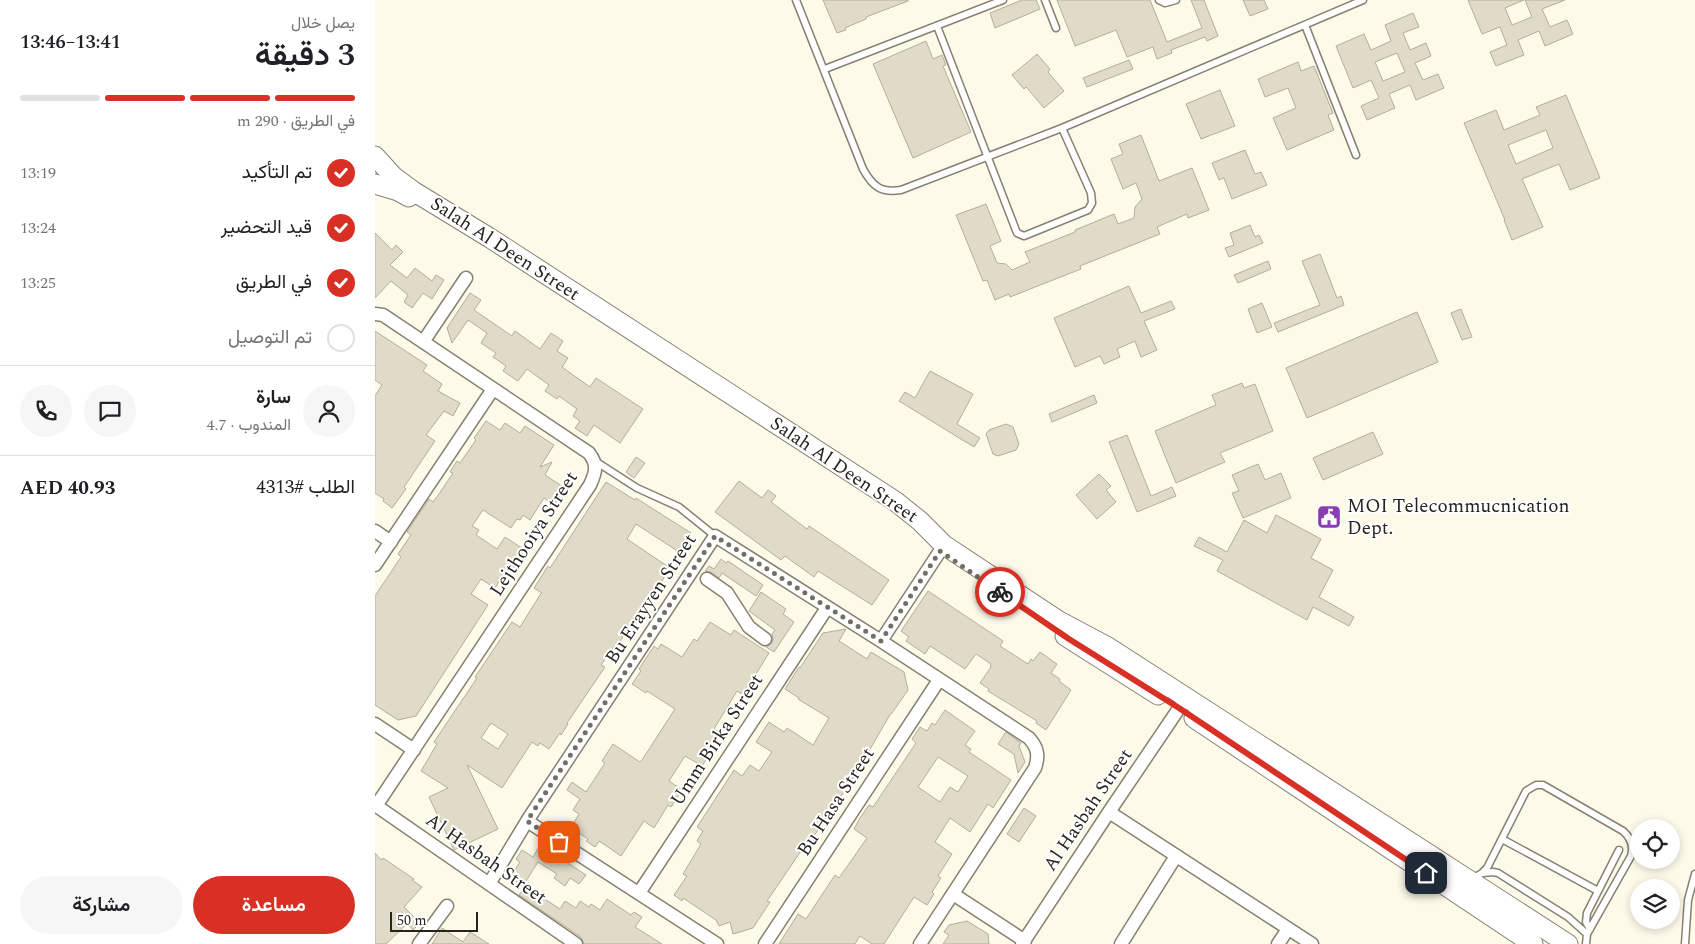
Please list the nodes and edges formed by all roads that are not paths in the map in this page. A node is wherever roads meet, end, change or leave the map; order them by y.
1 (796, 0) edge
2 (1003, 0) edge
3 (1045, 0) edge
4 (1159, 0) edge
5 (1176, 0) edge
6 (1363, 0) edge
7 (1305, 25) junction
8 (937, 26) junction
9 (1056, 28) dead end
10 (825, 69) junction
11 (1062, 128) junction
12 (1356, 155) dead end
13 (375, 156) edge
14 (987, 157) junction
15 (375, 184) edge
16 (466, 278) dead end
17 (375, 314) edge
18 (423, 342) junction
19 (493, 389) junction
20 (594, 460) junction
21 (375, 531) edge
22 (715, 536) junction
23 (391, 542) junction
24 (942, 548) junction
25 (375, 566) edge
26 (701, 574) junction
27 (827, 608) junction
28 (765, 639) dead end
29 (881, 641) junction
30 (939, 680) junction
31 (1182, 703) junction
32 (375, 724) edge
33 (415, 750) junction
34 (375, 805) edge
35 (1109, 812) junction
36 (527, 821) junction
37 (1502, 839) junction
38 (1619, 850) dead end
39 (1176, 856) junction
40 (1695, 874) edge
41 (1470, 883) junction
42 (489, 884) junction
43 (1598, 891) junction
44 (639, 894) junction
45 (953, 894) junction
46 (447, 906) dead end
47 (1288, 929) junction
48 (1589, 932) junction
49 (1544, 938) edge
50 (1023, 942) edge
51 (419, 944) edge
52 (576, 944) edge
53 (717, 944) edge
54 (765, 944) edge
55 (920, 944) edge
56 (1121, 944) edge
57 (1278, 944) edge
58 (1312, 944) edge
59 (1533, 944) edge
60 (1568, 944) edge
61 (1586, 944) edge
62 (1685, 944) edge

1 - 10 lane
2 - 8 lane
3 - 9 lane
4 - 5 lane
6 - 7 lane
7 - 11 lane
7 - 12 lane
8 - 10 lane
8 - 14 lane
10 - 14 lane
11 - 14 lane
11 - 14 lane
13 - 24 street, Salah Al Deen Street
15 - 24 street, Salah Al Deen Street
16 - 18 street
17 - 18 street, Lejthooiya Street
18 - 19 street, Lejthooiya Street
19 - 20 street, Lejthooiya Street
19 - 23 street
20 - 22 lane
20 - 33 street, Lejthooiya Street
21 - 23 street
22 - 26 street, Bu Erayyen Street
22 - 27 street, Bu Erayyen Street
23 - 25 street
24 - 29 street
24 - 31 street, Salah Al Deen Street
26 - 28 street
26 - 36 street, Bu Erayyen Street
27 - 29 street, Bu Erayyen Street
27 - 44 street, Umm Birka Street
29 - 30 street, Bu Erayyen Street
30 - 45 street, Bu Erayyen Street
30 - 54 street, Bu Hasa Street
31 - 35 street, Al Hasbah Street
31 - 41 street, Salah Al Deen Street
32 - 33 street
33 - 34 street, Lejthooiya Street
34 - 42 street, Al Hasbah Street
35 - 39 street
35 - 50 street, Al Hasbah Street
36 - 42 street, Bu Erayyen Street
36 - 44 street
37 - 41 lane
37 - 43 lane
37 - 48 lane
38 - 43 lane
39 - 47 street
39 - 56 street
40 - 62 lane
41 - 48 lane
41 - 49 street, Salah Al Deen Street
41 - 59 street, Salah Al Deen Street
42 - 52 street, Al Hasbah Street
43 - 48 lane
44 - 53 street
45 - 50 street
45 - 55 street, Bu Erayyen Street
46 - 51 street
47 - 57 street
47 - 58 street
48 - 61 lane
49 - 60 street, Salah Al Deen Street

